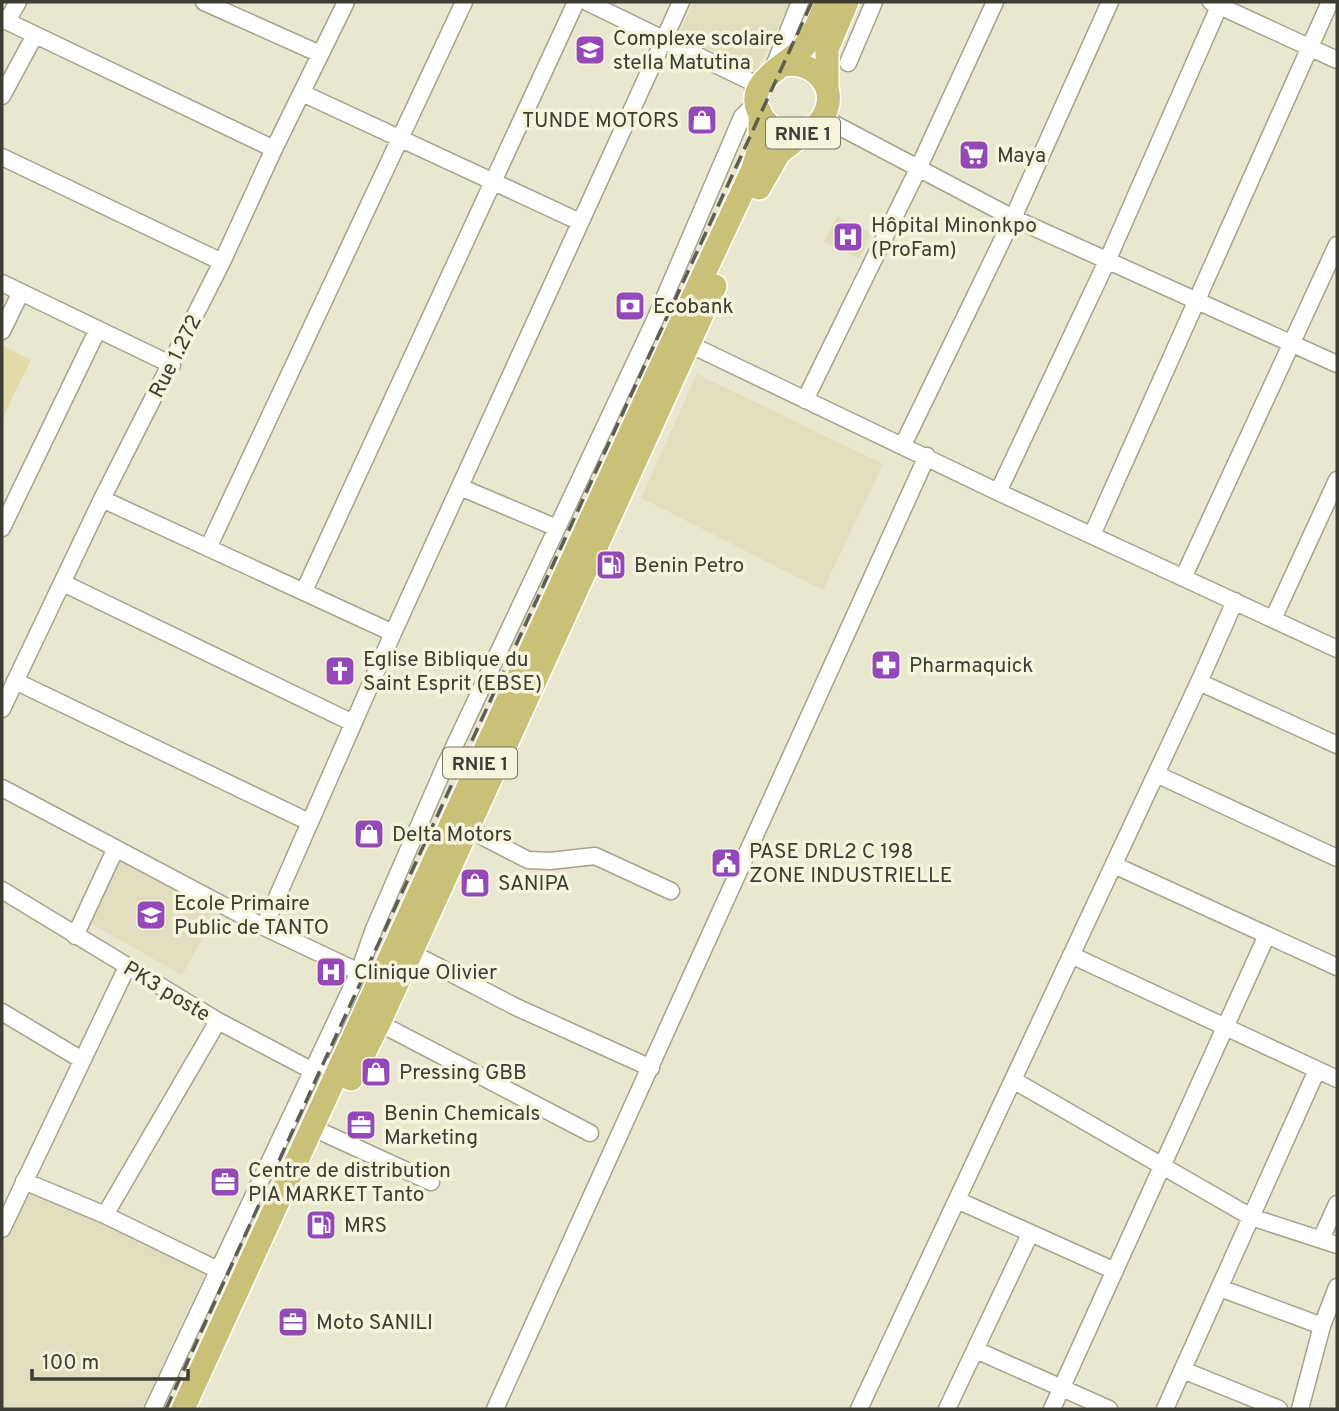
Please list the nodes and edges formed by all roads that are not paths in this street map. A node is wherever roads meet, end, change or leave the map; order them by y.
1 (18, 2) edge
2 (204, 2) edge
3 (346, 2) edge
4 (464, 2) edge
5 (576, 2) edge
6 (587, 2) edge
7 (681, 2) edge
8 (800, 2) edge
9 (827, 2) edge
10 (847, 2) edge
11 (874, 2) edge
12 (995, 2) edge
13 (1110, 2) edge
14 (1330, 2) edge
15 (1217, 3) edge
16 (224, 6) edge
17 (5, 20) edge
18 (35, 34) junction
19 (663, 40) junction
20 (1310, 47) junction
21 (320, 54) junction
22 (1337, 60) edge
23 (848, 63) dead end
24 (767, 87) junction
25 (827, 92) junction
26 (302, 93) junction
27 (2, 96) edge
28 (815, 125) junction
29 (400, 138) junction
30 (274, 149) junction
31 (2, 157) edge
32 (918, 169) junction
33 (493, 181) junction
34 (1013, 218) junction
35 (580, 222) junction
36 (1337, 245) edge
37 (1108, 259) junction
38 (222, 262) junction
39 (2, 283) edge
40 (21, 292) junction
41 (1197, 301) junction
42 (654, 321) junction
43 (98, 329) junction
44 (2, 331) edge
45 (683, 337) junction
46 (1291, 342) junction
47 (1337, 364) edge
48 (172, 365) junction
49 (806, 400) junction
50 (903, 445) junction
51 (927, 456) junction
52 (1337, 481) edge
53 (460, 487) junction
54 (998, 492) junction
55 (102, 499) junction
56 (557, 527) junction
57 (2, 528) edge
58 (1092, 535) junction
59 (208, 548) junction
60 (1182, 578) junction
61 (63, 583) junction
62 (304, 591) junction
63 (1235, 601) junction
64 (1273, 619) junction
65 (393, 633) junction
66 (1337, 649) edge
67 (15, 681) junction
68 (1199, 682) junction
69 (2, 709) edge
70 (353, 723) junction
71 (1337, 745) edge
72 (1156, 774) junction
73 (2, 789) edge
74 (309, 822) junction
75 (468, 829) junction
76 (115, 850) junction
77 (1337, 858) edge
78 (1114, 865) junction
79 (2, 890) edge
80 (671, 891) dead end
81 (264, 927) junction
82 (1267, 935) junction
83 (75, 936) junction
84 (410, 952) junction
85 (1071, 956) junction
86 (127, 967) junction
87 (1337, 967) edge
88 (359, 972) junction
89 (2, 1012) edge
90 (218, 1021) junction
91 (379, 1023) junction
92 (1225, 1027) junction
93 (82, 1060) junction
94 (651, 1068) junction
95 (311, 1070) junction
96 (1317, 1070) junction
97 (339, 1071) junction
98 (1337, 1079) edge
99 (1013, 1080) junction
100 (324, 1133) junction
101 (590, 1133) dead end
102 (1163, 1166) junction
103 (24, 1181) junction
104 (431, 1182) dead end
105 (957, 1200) junction
106 (1337, 1204) edge
107 (105, 1215) junction
108 (1251, 1217) junction
109 (2, 1229) edge
110 (1030, 1234) junction
111 (1321, 1240) junction
112 (1337, 1245) edge
113 (218, 1270) junction
114 (1115, 1271) junction
115 (1337, 1287) edge
116 (1220, 1288) junction
117 (1322, 1325) junction
118 (976, 1350) junction
119 (1183, 1370) junction
120 (1062, 1388) junction
121 (153, 1409) edge
122 (183, 1409) edge
123 (199, 1409) edge
124 (495, 1409) edge
125 (859, 1409) edge
126 (947, 1409) edge
127 (1052, 1409) edge
128 (1109, 1409) edge
129 (1165, 1409) edge
130 (1279, 1409) edge
131 (1300, 1409) edge

1 - 17 street
2 - 16 street
3 - 21 street, Rue 1.272
4 - 29 street
5 - 33 street
6 - 19 street
7 - 19 street
8 - 24 street
9 - 24 highway
10 - 25 highway, RNIE 1
11 - 23 street
12 - 32 street
13 - 34 street
14 - 20 street
15 - 20 street
15 - 37 street
16 - 21 street
17 - 18 street
18 - 27 street
18 - 30 street
19 - 24 street
19 - 35 street
20 - 22 street
20 - 41 street
21 - 26 street, Rue 1.272
24 - 25 highway, RNIE 1
24 - 28 highway, RNIE 1
24 - 42 street
24 - 45 highway, RNIE 1
25 - 28 highway, RNIE 1
26 - 29 street
26 - 30 street, Rue 1.272
28 - 32 street
28 - 45 highway, RNIE 1
29 - 33 street
29 - 59 street
30 - 38 street, Rue 1.272
31 - 38 street
32 - 34 street
32 - 49 street
33 - 35 street
33 - 62 street
34 - 37 street
34 - 50 street
35 - 53 street
36 - 46 street
37 - 41 street
37 - 54 street
38 - 48 street, Rue 1.272
39 - 40 street
40 - 43 street
40 - 44 street
41 - 46 street
41 - 58 street
42 - 45 street
42 - 56 street
43 - 48 street
43 - 57 street
45 - 49 street
45 - 75 highway, RNIE 1
45 - 97 highway, RNIE 1
46 - 47 street
46 - 60 street
48 - 55 street, Rue 1.272
49 - 50 street
50 - 51 street
51 - 54 street
51 - 94 street
52 - 64 street
53 - 56 street
53 - 65 street
54 - 58 street
55 - 59 street
55 - 61 street, Rue 1.272
56 - 88 street
58 - 60 street
59 - 62 street
60 - 63 street
61 - 67 street, Rue 1.272
61 - 70 street
62 - 65 street
63 - 64 street
63 - 68 street
64 - 66 street
65 - 70 street
67 - 69 street, Rue 1.272
67 - 74 street
68 - 71 street
68 - 72 street
70 - 74 street
72 - 77 street
72 - 78 street
73 - 76 street
74 - 81 street
75 - 80 street
75 - 84 highway, RNIE 1
76 - 81 street
76 - 83 street
78 - 82 street
78 - 85 street
79 - 83 street, PK3 poste
81 - 88 street
82 - 87 street
82 - 92 street
83 - 86 street, PK3 poste
84 - 91 highway, RNIE 1
84 - 94 street
85 - 92 street
85 - 99 street
86 - 90 street, PK3 poste
86 - 93 street
88 - 95 street
89 - 93 street
90 - 95 street, PK3 poste
90 - 107 street
91 - 100 highway, RNIE 1
91 - 101 street
92 - 96 street
92 - 102 street
93 - 103 street
94 - 124 street
95 - 97 street, PK3 poste
95 - 113 street
96 - 98 street
96 - 108 street
97 - 122 highway, RNIE 1
99 - 102 street
99 - 105 street
100 - 104 street
100 - 123 highway, RNIE 1
102 - 108 street
102 - 114 street
103 - 107 street
103 - 109 street
105 - 110 street
105 - 125 street
106 - 111 street
107 - 113 street
108 - 111 street
108 - 116 street
110 - 114 street
110 - 118 street
111 - 112 street
113 - 121 street
114 - 120 street
115 - 117 street
116 - 117 street
116 - 119 street
117 - 131 street
118 - 120 street
118 - 126 street
119 - 129 street
119 - 130 street
120 - 127 street
120 - 128 street

